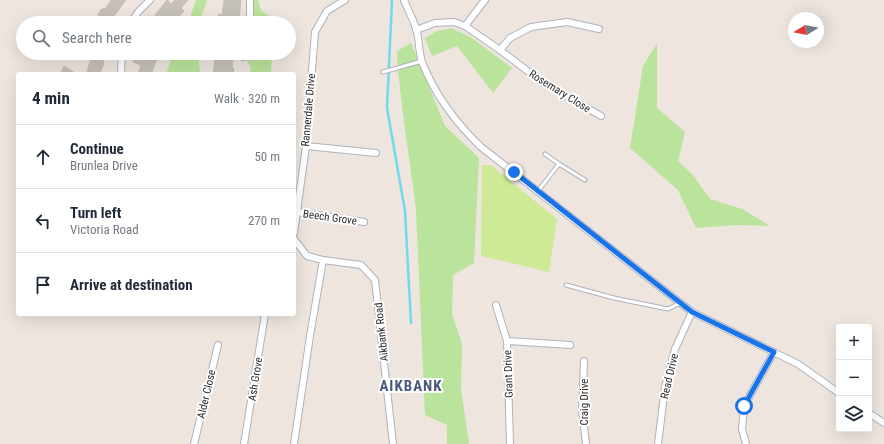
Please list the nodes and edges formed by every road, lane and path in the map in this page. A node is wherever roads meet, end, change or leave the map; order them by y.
1 (150, 0) edge
2 (250, 0) edge
3 (344, 0) edge
4 (404, 0) edge
5 (485, 0) edge
6 (135, 16) edge
7 (250, 16) edge
8 (465, 26) junction
9 (599, 29) dead end
10 (416, 30) junction
11 (500, 50) junction
12 (122, 60) edge
13 (422, 61) junction
14 (121, 72) edge
15 (383, 72) dead end
16 (601, 116) dead end
17 (306, 146) junction
18 (376, 154) dead end
19 (545, 154) dead end
20 (558, 164) junction
21 (585, 180) dead end
22 (538, 191) junction
23 (297, 212) junction
24 (296, 219) edge
25 (364, 222) dead end
26 (296, 242) edge
27 (323, 260) junction
28 (566, 285) dead end
29 (680, 303) junction
30 (496, 305) dead end
31 (692, 312) junction
32 (266, 316) edge
33 (507, 341) junction
34 (570, 344) dead end
35 (218, 345) dead end
36 (774, 352) junction
37 (584, 361) dead end
38 (836, 391) edge
39 (872, 415) edge
40 (884, 423) edge
41 (194, 444) edge
42 (244, 444) edge
43 (294, 444) edge
44 (393, 444) edge
45 (510, 444) edge
46 (586, 444) edge
47 (658, 444) edge
48 (746, 444) edge

1 - 6 street
2 - 7 street
3 - 17 street, Rannerdale Drive
4 - 10 street
5 - 8 street
8 - 10 street, Rosemary Close
8 - 11 street, Rosemary Close
9 - 11 street
10 - 13 street
11 - 16 street, Rosemary Close
12 - 14 street
13 - 15 lane
13 - 22 street
17 - 18 street
17 - 23 street, Rannerdale Drive
19 - 20 lane
20 - 21 lane
20 - 22 lane
22 - 29 street
23 - 24 street, Rannerdale Drive
23 - 25 street, Beech Grove
26 - 27 street
27 - 43 street
27 - 44 street, Aikbank Road
28 - 29 lane
29 - 31 street
30 - 33 street, Grant Drive
31 - 36 street
31 - 47 street, Read Drive
32 - 42 street, Ash Grove
33 - 34 street
33 - 45 street, Grant Drive
35 - 41 street, Alder Close
36 - 38 street
36 - 48 street
37 - 46 street, Craig Drive
39 - 40 street

